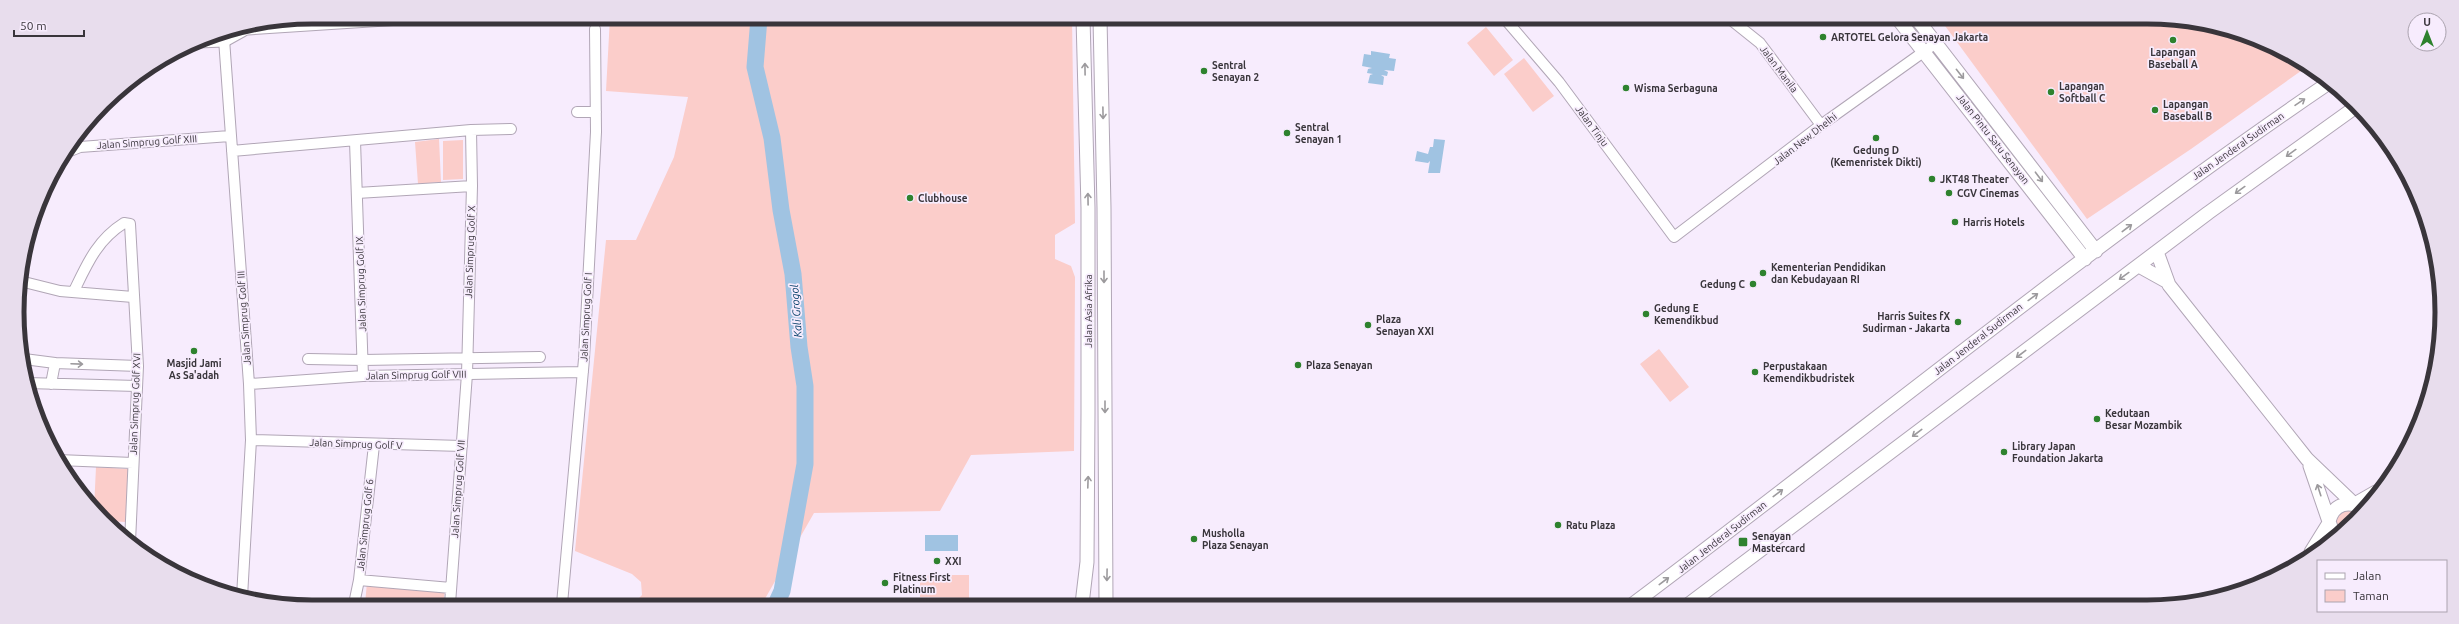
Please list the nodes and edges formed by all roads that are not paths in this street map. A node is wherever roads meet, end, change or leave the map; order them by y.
1 (329, 24) edge
2 (1083, 24) edge
3 (1100, 24) edge
4 (1509, 24) edge
5 (1736, 24) edge
6 (1902, 24) edge
7 (1921, 24) edge
8 (595, 29) dead end
9 (256, 30) edge
10 (232, 35) edge
11 (1936, 43) junction
12 (1923, 52) junction
13 (2324, 86) edge
14 (2352, 109) edge
15 (1988, 110) junction
16 (577, 112) dead end
17 (596, 112) junction
18 (1978, 118) junction
19 (1821, 126) junction
20 (511, 129) dead end
21 (471, 130) junction
22 (230, 136) junction
23 (355, 141) junction
24 (75, 149) edge
25 (232, 151) junction
26 (472, 186) junction
27 (357, 193) junction
28 (2045, 195) junction
29 (2063, 219) junction
30 (1674, 237) joint
31 (1088, 238) junction
32 (1104, 238) junction
33 (2096, 251) junction
34 (2157, 252) junction
35 (2085, 259) junction
36 (2139, 266) junction
37 (2166, 281) junction
38 (26, 283) edge
39 (74, 291) junction
40 (133, 297) junction
41 (540, 357) dead end
42 (467, 358) junction
43 (308, 359) dead end
44 (28, 360) edge
45 (363, 360) junction
46 (55, 363) junction
47 (138, 366) junction
48 (583, 372) junction
49 (467, 374) junction
50 (363, 376) junction
51 (33, 383) edge
52 (52, 384) junction
53 (249, 384) junction
54 (137, 386) junction
55 (251, 440) junction
56 (374, 445) junction
57 (462, 446) junction
58 (2306, 459) junction
59 (66, 460) edge
60 (133, 463) junction
61 (2358, 505) edge
62 (2329, 522) junction
63 (2333, 532) edge
64 (130, 535) edge
65 (2315, 545) edge
66 (359, 580) junction
67 (451, 588) junction
68 (242, 591) edge
69 (355, 600) edge
70 (450, 600) edge
71 (562, 600) edge
72 (1082, 600) edge
73 (1106, 600) edge
74 (1638, 600) edge
75 (1694, 600) edge

1 - 9 main road
31 -> 2 main road, Jalan Asia Afrika
3 -> 32 main road, Jalan Asia Afrika
4 - 30 street, Jalan Tinju
5 - 19 street, Jalan Manila
6 - 12 main road, Jalan Pintu Satu Senayan
7 - 11 main road, Jalan Pintu Satu Senayan
8 - 17 street, Jalan Simprug Golf I
10 - 22 street, Jalan Simprug Golf III
11 - 12 street, Jalan New Dhelhi
11 -> 15 main road, Jalan Pintu Satu Senayan
12 - 18 main road, Jalan Pintu Satu Senayan
12 - 19 street, Jalan New Dhelhi
33 -> 13 main road, Jalan Jenderal Sudirman
14 -> 34 main road
15 - 18 main road
15 -> 28 main road, Jalan Pintu Satu Senayan
16 - 17 street
17 - 48 street, Jalan Simprug Golf I
18 - 28 main road, Jalan Pintu Satu Senayan
19 - 30 street, Jalan New Dhelhi
20 - 21 street
21 - 23 street
21 - 26 street, Jalan Simprug Golf X
22 - 24 street, Jalan Simprug Golf XIII
22 - 25 street, Jalan Simprug Golf III
23 - 25 street
23 - 27 street, Jalan Simprug Golf IX
25 - 53 street, Jalan Simprug Golf III
26 - 27 street
26 - 42 street, Jalan Simprug Golf X
27 - 45 street, Jalan Simprug Golf IX
28 - 29 main road, Jalan Pintu Satu Senayan
29 - 33 main road, Jalan Pintu Satu Senayan
29 - 35 main road, Jalan Pintu Satu Senayan
31 - 32 main road
72 -> 31 main road, Jalan Asia Afrika
32 -> 73 main road, Jalan Asia Afrika
33 - 35 main road, Jalan Jenderal Sudirman
34 - 36 main road
34 - 37 main road
74 -> 35 main road, Jalan Jenderal Sudirman
36 - 37 main road
36 -> 75 main road
37 - 58 main road
38 - 39 street
39 - 40 street
39 - 40 street, Jalan Simprug Golf XVI
40 - 47 street, Jalan Simprug Golf XVI
41 - 42 street
42 - 45 street
42 - 49 street, Jalan Simprug Golf X
43 - 45 street
44 - 46 street
45 - 50 street, Jalan Simprug Golf IX
46 -> 47 street
46 - 52 street
47 - 54 street, Jalan Simprug Golf XVI
48 - 49 street, Jalan Simprug Golf VIII
48 - 71 street, Jalan Simprug Golf I
49 - 50 street, Jalan Simprug Golf VIII
49 - 57 street, Jalan Simprug Golf VII
50 - 53 street, Jalan Simprug Golf VIII
51 - 52 street
52 - 54 street
53 - 55 street, Jalan Simprug Golf III
54 - 60 street, Jalan Simprug Golf XVI
55 - 56 street, Jalan Simprug Golf V
55 - 68 street, Jalan Simprug Golf III
56 - 57 street, Jalan Simprug Golf V
56 - 66 street, Jalan Simprug Golf 6
57 - 67 street, Jalan Simprug Golf VII
58 - 61 main road
62 -> 58 main road
59 - 60 street
60 - 64 street, Jalan Simprug Golf XVI
61 - 62 main road
62 - 63 main road
62 - 65 main road
66 - 67 street
66 - 69 street, Jalan Simprug Golf 6
67 - 70 street, Jalan Simprug Golf VII

